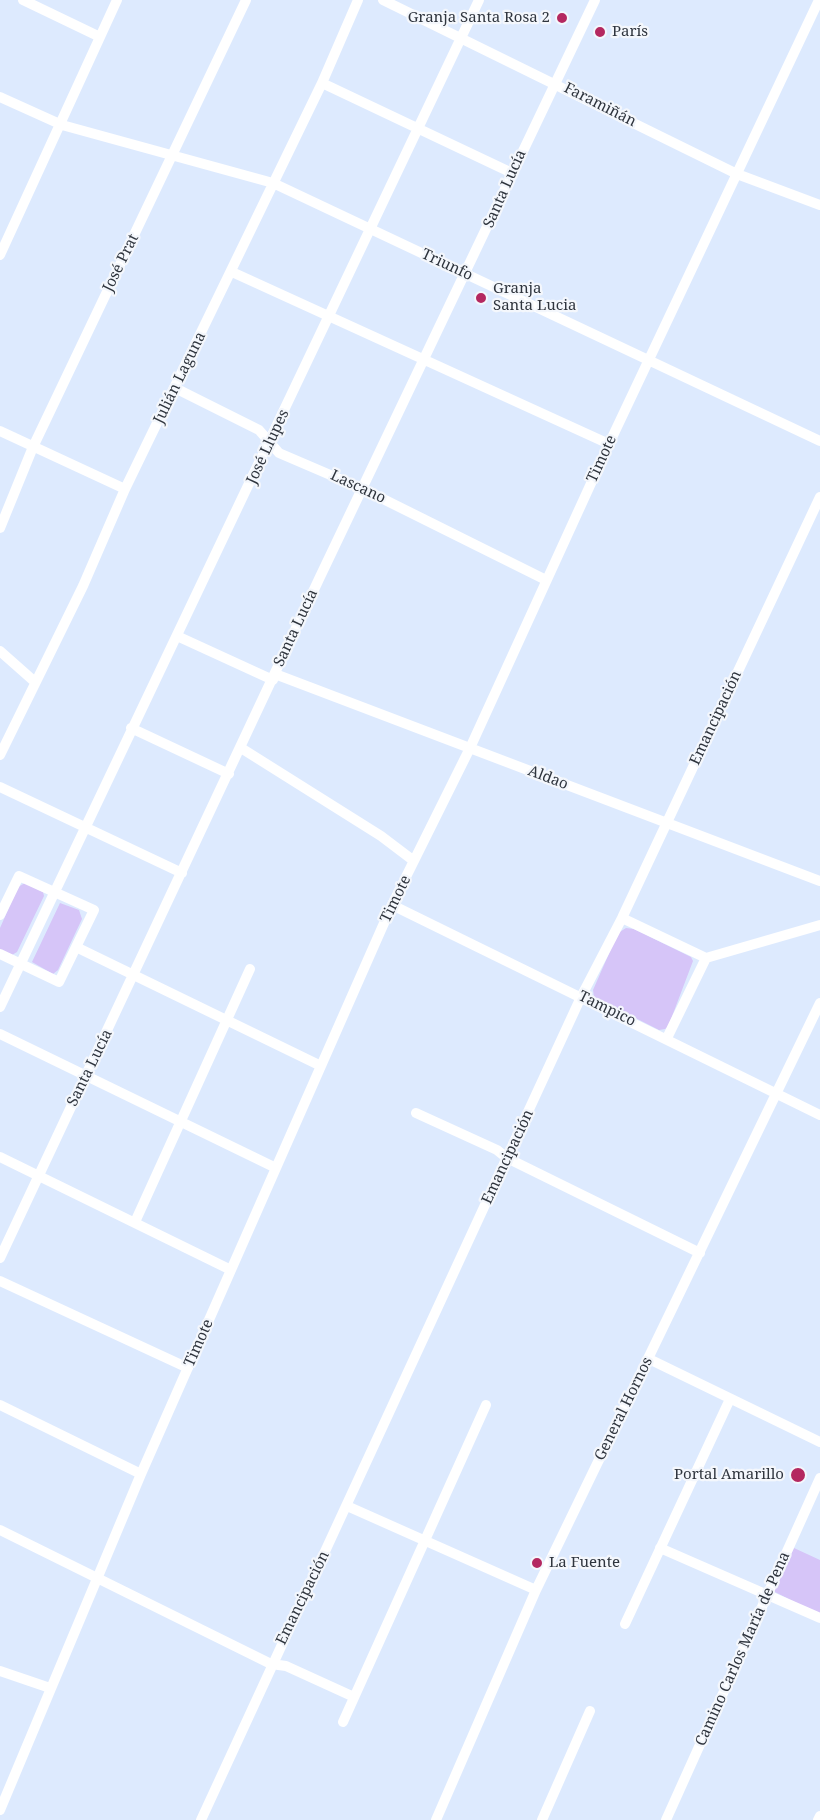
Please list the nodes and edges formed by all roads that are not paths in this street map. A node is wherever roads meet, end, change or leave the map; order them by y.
1 (23, 0) edge
2 (117, 0) edge
3 (246, 0) edge
4 (358, 0) edge
5 (383, 0) edge
6 (479, 0) edge
7 (595, 0) edge
8 (819, 0) edge
9 (100, 38) junction
10 (461, 38) junction
11 (555, 82) junction
12 (322, 83) junction
13 (0, 97) edge
14 (62, 125) junction
15 (418, 128) junction
16 (174, 155) junction
17 (512, 172) junction
18 (737, 174) junction
19 (273, 183) junction
20 (820, 205) edge
21 (370, 229) junction
22 (0, 254) edge
23 (232, 272) junction
24 (465, 274) junction
25 (329, 316) junction
26 (649, 359) junction
27 (424, 360) junction
28 (175, 388) junction
29 (0, 431) edge
30 (820, 441) edge
31 (270, 442) junction
32 (609, 444) junction
33 (33, 447) junction
34 (125, 489) junction
35 (363, 489) junction
36 (820, 496) edge
37 (0, 528) edge
38 (546, 580) junction
39 (177, 636) junction
40 (0, 651) edge
41 (274, 677) junction
42 (35, 682) junction
43 (131, 728) junction
44 (242, 748) junction
45 (470, 748) junction
46 (0, 755) edge
47 (229, 774) junction
48 (0, 787) edge
49 (666, 823) junction
50 (86, 828) junction
51 (414, 861) junction
52 (183, 873) junction
53 (820, 881) edge
54 (55, 893) junction
55 (392, 905) junction
56 (1, 912) edge
57 (622, 918) junction
58 (820, 925) edge
59 (75, 947) junction
60 (0, 954) edge
61 (706, 958) junction
62 (20, 964) junction
63 (250, 969) dead end
64 (134, 976) junction
65 (581, 997) junction
66 (820, 1003) edge
67 (0, 1007) edge
68 (227, 1023) junction
69 (0, 1034) edge
70 (667, 1038) junction
71 (321, 1066) junction
72 (86, 1076) junction
73 (776, 1094) junction
74 (416, 1113) dead end
75 (820, 1115) edge
76 (181, 1121) junction
77 (0, 1157) edge
78 (507, 1158) junction
79 (276, 1168) junction
80 (38, 1176) junction
81 (135, 1222) junction
82 (700, 1252) junction
83 (0, 1258) edge
84 (231, 1270) junction
85 (0, 1281) edge
86 (649, 1359) junction
87 (188, 1368) junction
88 (730, 1399) junction
89 (0, 1405) edge
90 (486, 1405) dead end
91 (820, 1442) edge
92 (141, 1474) junction
93 (820, 1478) edge
94 (347, 1506) junction
95 (0, 1530) edge
96 (424, 1541) junction
97 (660, 1548) junction
98 (97, 1579) junction
99 (536, 1590) junction
100 (768, 1594) junction
101 (820, 1618) edge
102 (625, 1624) dead end
103 (271, 1664) junction
104 (0, 1671) edge
105 (50, 1688) junction
106 (354, 1697) junction
107 (590, 1711) dead end
108 (343, 1722) dead end
109 (0, 1810) edge
110 (201, 1820) edge
111 (436, 1820) edge
112 (542, 1820) edge
113 (666, 1820) edge

1 - 9 street
2 - 9 street
3 - 16 street, José Prat
4 - 12 street, Julián Laguna
5 - 10 street, Faramiñán
6 - 10 street, José Llupes
7 - 11 street, Santa Lucía
8 - 18 street, Timote
9 - 14 street
10 - 11 street, Faramiñán
10 - 15 street, José Llupes
11 - 17 street, Santa Lucía
11 - 18 street, Faramiñán
12 - 15 street
12 - 19 street, Julián Laguna
13 - 14 street, Triunfo
14 - 16 street, Triunfo
14 - 22 street
15 - 17 street
15 - 21 street, José Llupes
16 - 19 street, Triunfo
16 - 33 street, José Prat
17 - 24 street, Santa Lucía
18 - 20 street, Faramiñán
18 - 26 street, Timote
19 - 21 street, Triunfo
19 - 23 street, Julián Laguna
21 - 24 street, Triunfo
21 - 25 street, José Llupes
23 - 25 street
23 - 28 street, Julián Laguna
24 - 26 street, Triunfo
24 - 27 street, Santa Lucía
25 - 27 street
25 - 31 street, José Llupes
26 - 30 street, Triunfo
26 - 32 street, Timote
27 - 32 street
27 - 35 street, Santa Lucía
28 - 31 street, Lascano
28 - 34 street, Julián Laguna
29 - 33 street
31 - 35 street, Lascano
31 - 39 street, José Llupes
32 - 38 street, Timote
33 - 34 street
33 - 37 street, José Prat
34 - 42 street, Julián Laguna
35 - 38 street, Lascano
35 - 41 street, Santa Lucía
36 - 49 street, Emancipación
38 - 45 street, Timote
39 - 41 street, Aldao
39 - 43 street, José Llupes
40 - 42 street
41 - 44 street, Santa Lucía
41 - 45 street, Aldao
42 - 46 street, Julián Laguna
43 - 47 street
43 - 50 street, José Llupes
44 - 47 street, Santa Lucía
44 - 51 street
45 - 49 street, Aldao
45 - 51 street, Timote
47 - 52 street, Santa Lucía
48 - 50 street
49 - 53 street, Aldao
49 - 57 street, Emancipación
50 - 52 street
50 - 54 street, José Llupes
51 - 55 street, Timote
52 - 64 street, Santa Lucía
54 - 56 street
54 - 59 street
54 - 62 street, José Llupes
55 - 65 street, Tampico
55 - 71 street, Timote
57 - 61 street
57 - 65 street, Emancipación
58 - 61 street
59 - 62 street
59 - 64 street
60 - 62 street
61 - 70 street
62 - 67 street, José Llupes
63 - 68 street
64 - 68 street
64 - 72 street, Santa Lucía
65 - 70 street, Tampico
65 - 78 street, Emancipación
66 - 73 street, General Hornos
68 - 71 street
68 - 76 street
69 - 72 street
70 - 73 street, Tampico
71 - 79 street, Timote
72 - 76 street
72 - 80 street, Santa Lucía
73 - 75 street, Tampico
73 - 82 street, General Hornos
74 - 78 street
76 - 79 street
76 - 81 street
77 - 80 street
78 - 82 street
78 - 94 street, Emancipación
79 - 84 street, Timote
80 - 81 street
80 - 83 street, Santa Lucía
81 - 84 street
82 - 86 street, General Hornos
84 - 87 street, Timote
85 - 87 street
86 - 88 street
86 - 99 street, General Hornos
87 - 92 street, Timote
88 - 91 street
88 - 97 street
89 - 92 street
90 - 96 street
92 - 98 street, Timote
93 - 100 street, Camino Carlos María de Pena
94 - 96 street
94 - 103 street, Emancipación
95 - 98 street
96 - 99 street
96 - 106 street
97 - 100 street
97 - 102 street
98 - 103 street
98 - 105 street, Timote
99 - 111 street, General Hornos
100 - 101 street
100 - 113 street, Camino Carlos María de Pena
103 - 106 street
103 - 110 street, Emancipación
104 - 105 street
105 - 109 street, Timote
106 - 108 street
107 - 112 street

